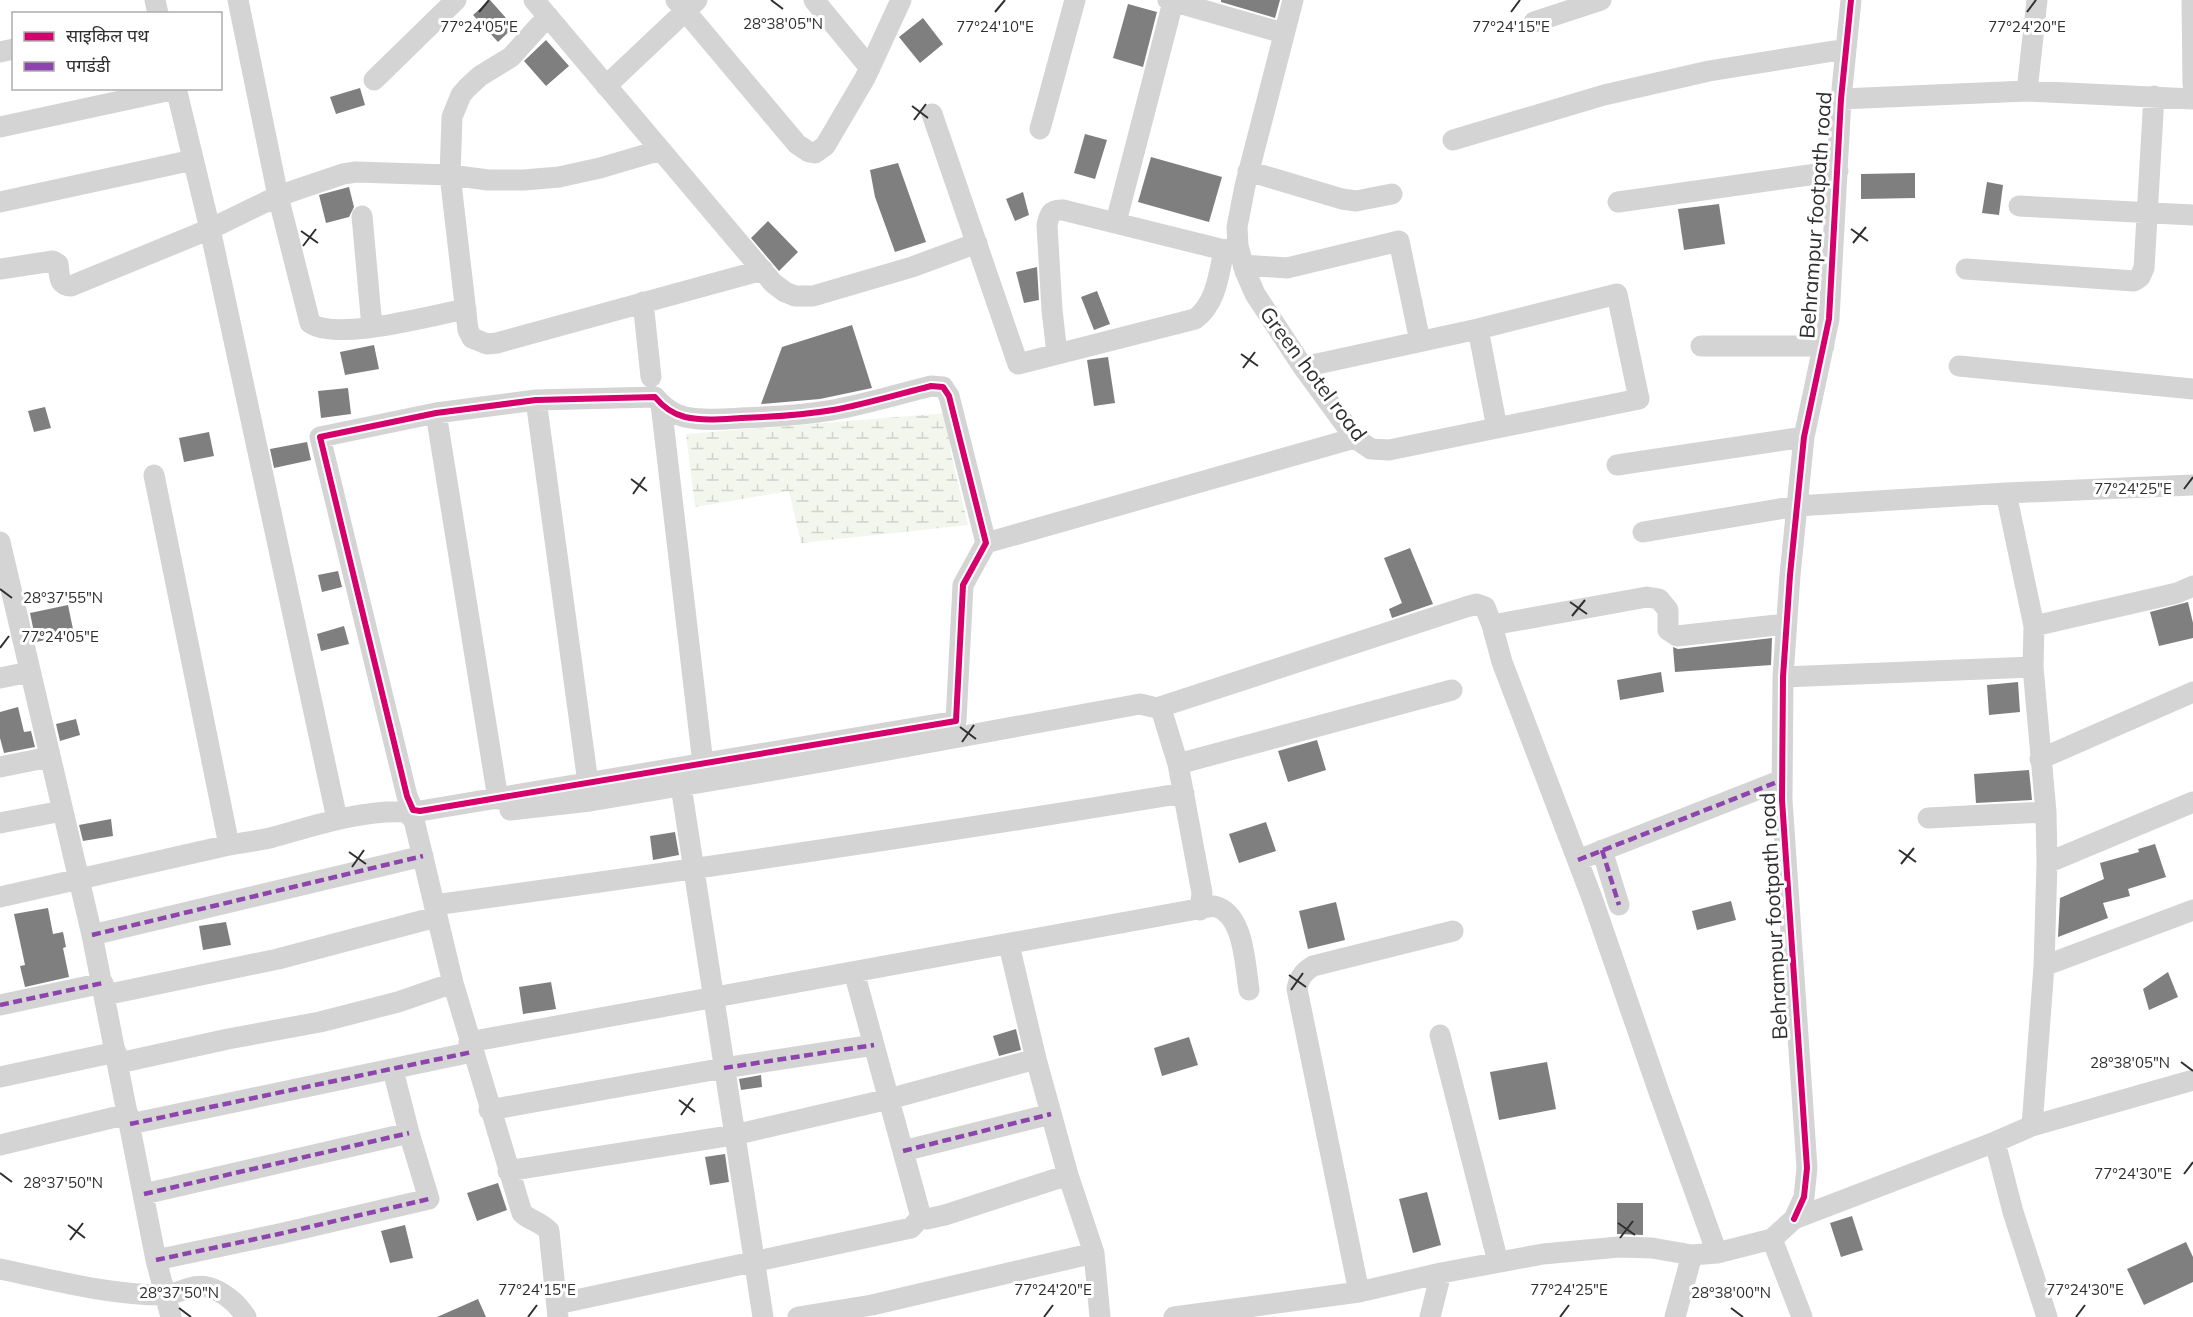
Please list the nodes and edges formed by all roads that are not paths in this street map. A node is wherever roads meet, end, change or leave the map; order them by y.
1 (238, 0) edge
2 (456, 0) edge
3 (814, 0) edge
4 (901, 0) edge
5 (1076, 0) edge
6 (1293, 0) edge
7 (1601, 0) edge
8 (1851, 0) edge
9 (2037, 0) edge
10 (2192, 0) edge
11 (1171, 1) edge
12 (686, 4) edge
13 (541, 8) edge
14 (1534, 22) dead end
15 (1283, 33) junction
16 (1846, 49) junction
17 (870, 68) junction
18 (374, 80) dead end
19 (2193, 85) edge
20 (606, 86) junction
21 (171, 90) edge
22 (176, 90) edge
23 (2027, 91) junction
24 (2154, 96) junction
25 (1841, 99) junction
26 (2193, 99) edge
27 (932, 114) dead end
28 (0, 127) edge
29 (1040, 129) dead end
30 (1453, 140) dead end
31 (661, 150) junction
32 (193, 160) junction
33 (1248, 171) junction
34 (1838, 171) junction
35 (450, 175) junction
36 (1392, 194) dead end
37 (279, 196) junction
38 (0, 202) edge
39 (1618, 202) dead end
40 (2019, 206) dead end
41 (2146, 212) junction
42 (2193, 215) edge
43 (362, 216) dead end
44 (1116, 222) junction
45 (210, 229) junction
46 (977, 243) junction
47 (1235, 254) junction
48 (0, 269) edge
49 (1966, 269) dead end
50 (763, 270) junction
51 (644, 302) junction
52 (466, 309) junction
53 (372, 327) junction
54 (1478, 329) junction
55 (1420, 341) junction
56 (1701, 346) dead end
57 (1824, 346) junction
58 (1057, 354) junction
59 (1959, 366) dead end
60 (1303, 367) junction
61 (651, 377) dead end
62 (2193, 389) edge
63 (536, 400) junction
64 (661, 404) junction
65 (436, 412) junction
66 (1497, 428) junction
67 (1804, 436) junction
68 (1355, 438) junction
69 (1617, 465) dead end
70 (154, 475) dead end
71 (2193, 486) edge
72 (2006, 493) junction
73 (1797, 506) junction
74 (1643, 532) dead end
75 (986, 543) junction
76 (1, 548) edge
77 (2193, 586) edge
78 (7, 602) edge
79 (1786, 624) junction
80 (1492, 625) junction
81 (2034, 626) junction
82 (2033, 666) junction
83 (30, 672) junction
84 (1783, 677) junction
85 (0, 678) edge
86 (1452, 690) dead end
87 (2193, 692) edge
88 (1157, 708) junction
89 (50, 757) junction
90 (2040, 759) junction
91 (703, 764) junction
92 (1178, 764) junction
93 (0, 767) edge
94 (1782, 780) junction
95 (588, 783) junction
96 (681, 786) junction
97 (1184, 793) junction
98 (498, 799) junction
99 (2193, 802) edge
100 (62, 810) junction
101 (2046, 812) junction
102 (1928, 818) dead end
103 (337, 819) junction
104 (414, 820) junction
105 (0, 823) edge
106 (229, 845) junction
107 (1602, 850) junction
108 (423, 856) junction
109 (1578, 860) junction
110 (2047, 863) junction
111 (693, 868) junction
112 (80, 878) junction
113 (0, 897) edge
114 (1619, 905) dead end
115 (1200, 910) junction
116 (2193, 910) edge
117 (435, 911) junction
118 (1453, 931) dead end
119 (92, 935) junction
120 (1009, 945) junction
121 (2044, 966) junction
122 (854, 972) junction
123 (453, 983) junction
124 (104, 989) junction
125 (1249, 990) dead end
126 (713, 998) junction
127 (0, 1005) edge
128 (1440, 1035) dead end
129 (874, 1045) junction
130 (471, 1047) junction
131 (117, 1057) junction
132 (1036, 1059) junction
133 (724, 1068) junction
134 (393, 1070) junction
135 (0, 1077) edge
136 (2193, 1080) edge
137 (889, 1099) junction
138 (489, 1110) junction
139 (1051, 1114) junction
140 (129, 1119) junction
141 (2032, 1126) junction
142 (409, 1133) junction
143 (734, 1135) junction
144 (1995, 1142) junction
145 (0, 1145) edge
146 (903, 1151) junction
147 (508, 1171) junction
148 (1068, 1175) junction
149 (144, 1194) junction
150 (921, 1217) junction
151 (1794, 1219) junction
152 (1772, 1239) junction
153 (1717, 1252) junction
154 (1094, 1253) junction
155 (1692, 1255) junction
156 (156, 1260) junction
157 (754, 1261) junction
158 (1498, 1262) junction
159 (0, 1269) edge
160 (1441, 1273) junction
161 (1359, 1292) junction
162 (165, 1295) junction
163 (558, 1310) edge
164 (171, 1317) edge
165 (246, 1317) edge
166 (763, 1317) edge
167 (798, 1317) edge
168 (1100, 1317) edge
169 (1174, 1317) edge
170 (1430, 1317) edge
171 (1675, 1317) edge
172 (1802, 1317) edge
173 (2047, 1317) edge

1 - 37 street
2 - 18 street
3 - 17 street
4 - 17 street
5 - 29 street
6 - 15 street, Green hotel road
7 - 14 street
8 - 16 street, Behrampur footpath road
9 - 23 street
10 - 19 street
11 - 15 street
11 - 44 street
12 - 17 street
12 - 20 street
13 - 20 street
13 - 35 street
15 - 33 street, Green hotel road
16 - 25 street, Behrampur footpath road
16 - 30 street
20 - 31 street
21 - 28 street
22 - 32 street
23 - 24 street
23 - 25 street
24 - 26 street
24 - 41 street
25 - 34 street, Behrampur footpath road
27 - 46 street
31 - 35 street
31 - 50 street
32 - 38 street
32 - 45 street
33 - 36 street
33 - 47 street, Green hotel road
34 - 39 street
34 - 57 street, Behrampur footpath road
35 - 37 street
35 - 52 street
37 - 45 street
37 - 53 street
40 - 41 street
41 - 42 street
41 - 49 street
43 - 53 street
44 - 47 street
44 - 58 street
45 - 48 street
45 - 103 street
46 - 50 street
46 - 58 street
47 - 55 street
47 - 58 street
47 - 60 street, Green hotel road
50 - 51 street
51 - 52 street
51 - 61 street
52 - 53 street
54 - 55 street
54 - 66 street
54 - 66 street, Green hotel road
55 - 60 street
56 - 57 street
57 - 67 street, Behrampur footpath road
59 - 62 street
60 - 68 street, Green hotel road
63 - 64 street
63 - 65 street
63 - 95 street
64 - 75 street
64 - 91 street
65 - 98 street
65 - 98 street
66 - 68 street, Green hotel road
67 - 69 street
67 - 73 street, Behrampur footpath road
68 - 75 street
70 - 106 street
71 - 72 street
72 - 73 street
72 - 81 street
73 - 74 street
73 - 79 street, Behrampur footpath road
75 - 91 street
76 - 78 street
77 - 81 street
78 - 83 street
79 - 80 street
79 - 84 street, Behrampur footpath road
80 - 88 street
80 - 109 street
81 - 82 street
82 - 84 street
82 - 90 street
83 - 85 street
83 - 89 street
84 - 94 street, Behrampur footpath road
86 - 92 street
87 - 90 street
88 - 92 street
88 - 96 street
89 - 93 street
89 - 100 street
90 - 101 street
91 - 95 street
92 - 97 street
94 - 107 street
94 - 151 street, Behrampur footpath road
95 - 98 street
96 - 104 street
96 - 111 street
97 - 111 street
97 - 115 street
99 - 110 street
100 - 105 street
100 - 112 street
101 - 102 street
101 - 110 street
103 - 104 street
103 - 106 street
104 - 108 street
106 - 112 street
107 - 109 street
107 - 114 street
108 - 117 street
108 - 119 street
109 - 153 street
110 - 121 street
111 - 117 street
111 - 126 street
112 - 113 street
112 - 119 street
115 - 120 street
115 - 125 street
116 - 121 street
117 - 123 street
117 - 124 street
118 - 161 street
119 - 124 street
120 - 122 street
120 - 132 street
121 - 141 street
122 - 126 street
122 - 129 street
123 - 130 street
123 - 131 street
124 - 127 street
124 - 131 street
126 - 130 street
126 - 133 street
128 - 158 street
129 - 133 street
129 - 137 street
130 - 134 street
130 - 138 street
131 - 135 street
131 - 140 street
132 - 137 street
132 - 139 street
133 - 138 street
133 - 143 street
134 - 140 street
134 - 142 street
136 - 141 street
137 - 143 street
137 - 146 street
138 - 147 street
139 - 146 street
139 - 148 street
140 - 145 street
140 - 149 street
141 - 144 street
142 - 149 street
142 - 156 street
143 - 147 street
143 - 157 street
144 - 151 street
144 - 173 street
146 - 150 street
147 - 163 street
148 - 150 street
148 - 154 street
149 - 156 street
150 - 157 street
151 - 152 street
152 - 153 street
152 - 172 street
153 - 155 street
154 - 167 street
154 - 168 street
155 - 158 street
155 - 171 street
156 - 162 street
157 - 163 street
157 - 166 street
158 - 160 street
159 - 162 street
160 - 161 street
160 - 170 street
161 - 169 street
162 - 164 street
162 - 165 street

